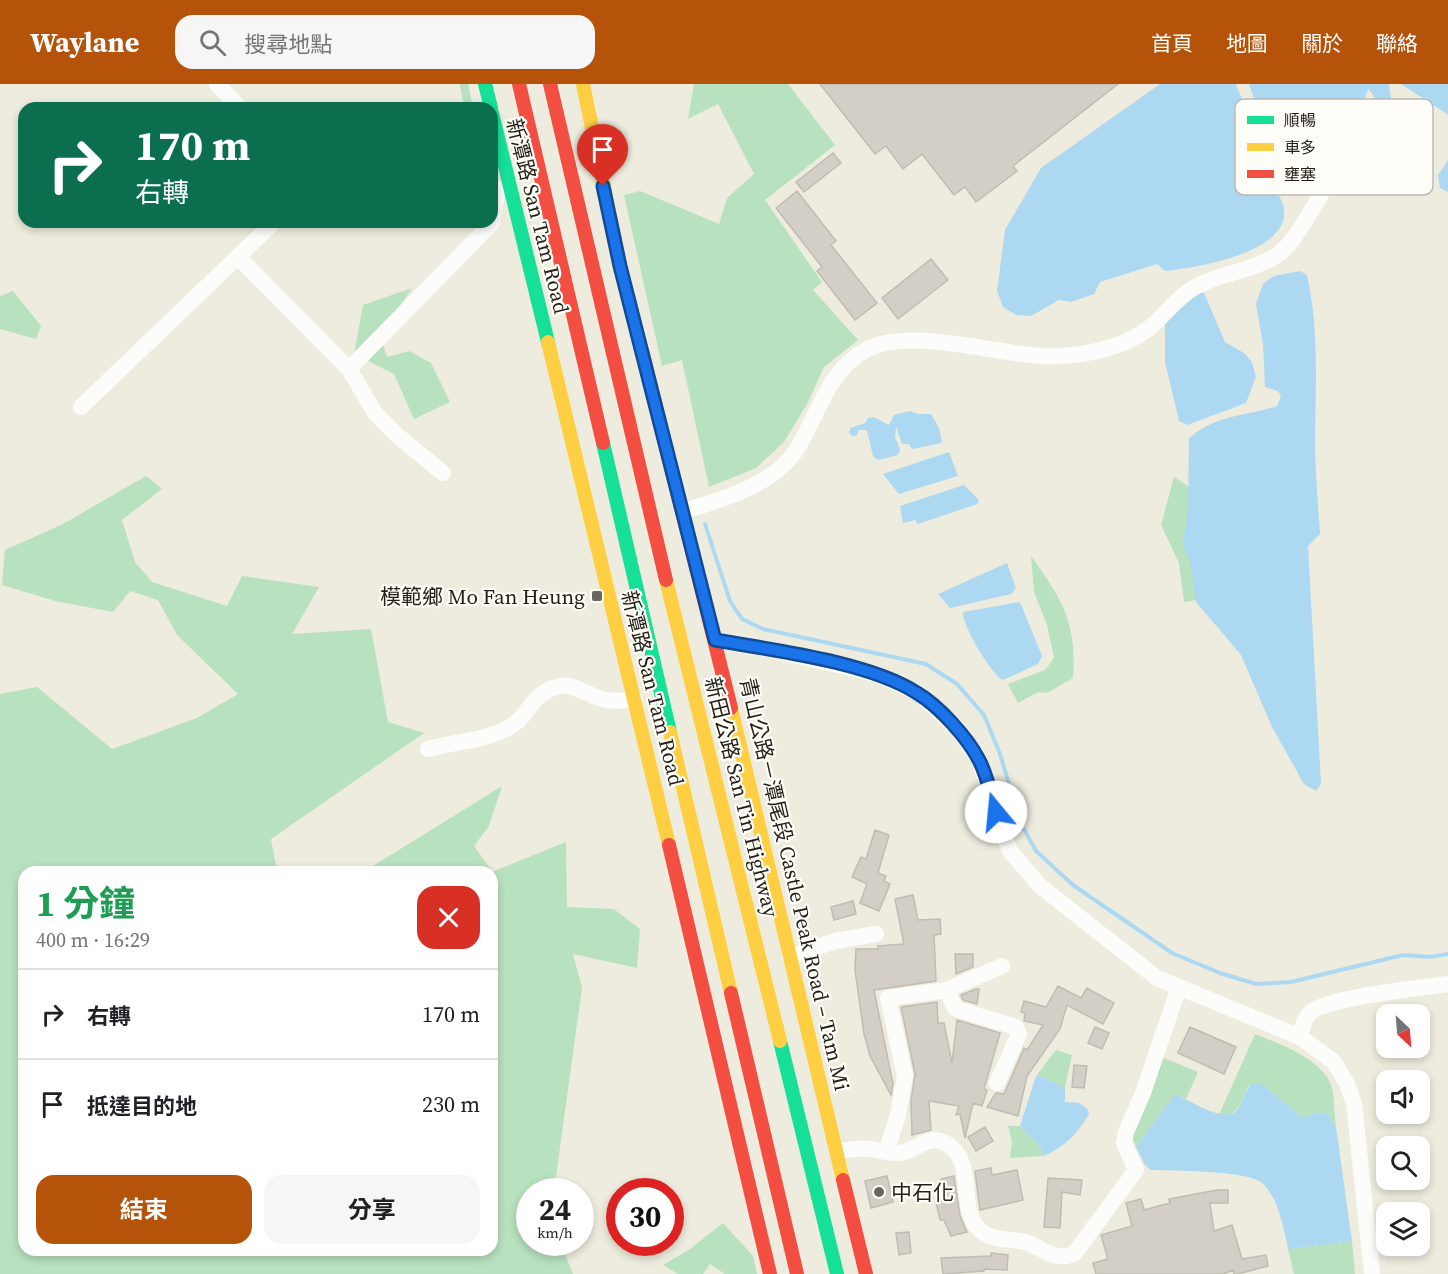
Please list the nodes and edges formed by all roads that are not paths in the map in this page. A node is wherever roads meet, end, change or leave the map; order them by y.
1 (217, 84) edge
2 (485, 84) edge
3 (519, 84) edge
4 (550, 84) edge
5 (583, 84) edge
6 (234, 102) edge
7 (490, 102) edge
8 (498, 169) edge
9 (500, 188) edge
10 (1320, 195) edge
11 (268, 228) edge
12 (488, 228) edge
13 (238, 256) junction
14 (349, 369) junction
15 (81, 407) dead end
16 (443, 473) dead end
17 (684, 511) junction
18 (715, 640) junction
19 (635, 699) junction
20 (428, 749) dead end
21 (876, 934) dead end
22 (790, 957) junction
23 (1002, 966) dead end
24 (1448, 984) edge
25 (1179, 987) junction
26 (946, 990) junction
27 (1300, 1037) junction
28 (997, 1083) dead end
29 (837, 1151) junction
30 (886, 1152) junction
31 (770, 1274) edge
32 (797, 1274) edge
33 (837, 1274) edge
34 (866, 1274) edge
35 (1372, 1274) edge

1 - 6 street
2 - 7 main road, 新潭路 San Tam Road
3 - 32 main road
4 - 33 main road, 新田公路 San Tin Highway
5 - 17 main road, 青山公路－潭尾段 Castle Peak Road – Tam Mi
8 - 9 main road, 新潭路 San Tam Road
9 - 19 main road, 新潭路 San Tam Road
10 - 17 street
11 - 13 street
12 - 14 street
13 - 14 street
13 - 15 street
14 - 16 street
17 - 18 main road, 青山公路－潭尾段 Castle Peak Road – Tam Mi
18 - 22 main road, 青山公路－潭尾段 Castle Peak Road – Tam Mi
18 - 25 street
19 - 20 street
19 - 31 main road, 新潭路 San Tam Road
21 - 22 street
22 - 29 main road, 青山公路－潭尾段 Castle Peak Road – Tam Mi
23 - 26 street
24 - 27 street
25 - 27 street
25 - 30 street
26 - 28 street
26 - 30 street
27 - 35 street
29 - 30 street
29 - 34 main road, 青山公路－潭尾段 Castle Peak Road – Tam Mi

